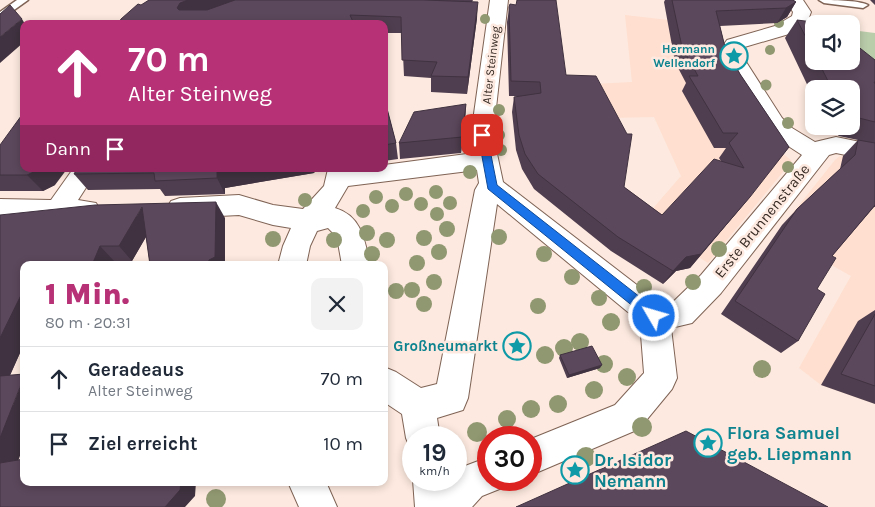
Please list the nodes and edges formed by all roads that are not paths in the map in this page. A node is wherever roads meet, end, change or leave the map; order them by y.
1 (23, 0) edge
2 (794, 0) edge
3 (824, 0) edge
4 (863, 5) dead end
5 (492, 8) edge
6 (0, 18) edge
7 (816, 153) junction
8 (875, 153) edge
9 (84, 172) edge
10 (340, 173) edge
11 (490, 173) junction
12 (161, 209) edge
13 (58, 210) junction
14 (114, 210) edge
15 (1, 211) edge
16 (310, 220) junction
17 (293, 261) edge
18 (355, 261) edge
19 (654, 316) junction
20 (388, 386) edge
21 (418, 405) junction
22 (421, 426) edge
23 (542, 452) edge
24 (477, 479) edge
25 (308, 486) edge
26 (432, 491) edge
27 (318, 507) edge
28 (434, 507) edge
29 (446, 507) edge

1 - 6 lane
2 - 7 street
3 - 4 lane
5 - 11 street, Alter Steinweg
7 - 8 street, Erste Brunnenstraße
7 - 19 street, Erste Brunnenstraße
9 - 13 street
10 - 11 street
10 - 16 street
11 - 19 street
11 - 21 street
12 - 16 street
13 - 14 street
13 - 15 street
16 - 17 street
16 - 18 street
19 - 23 street
20 - 21 street
21 - 22 street
24 - 29 street
25 - 27 street
26 - 28 street

